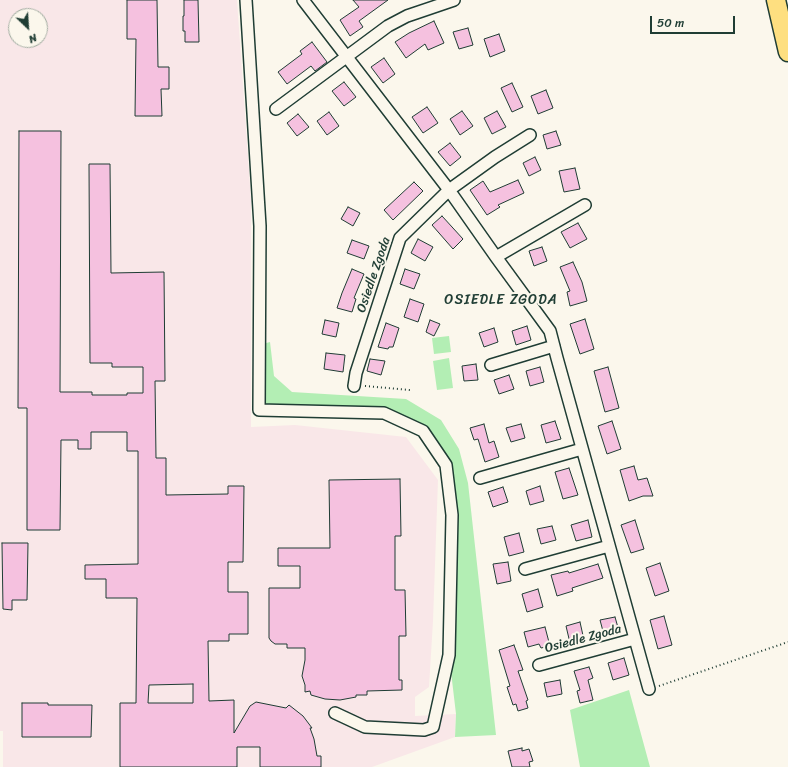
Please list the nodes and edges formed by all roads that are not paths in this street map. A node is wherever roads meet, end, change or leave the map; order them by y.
1 (246, 0) edge
2 (303, 0) edge
3 (454, 0) edge
4 (776, 0) edge
5 (788, 52) edge
6 (346, 57) junction
7 (276, 109) dead end
8 (530, 135) dead end
9 (449, 190) junction
10 (585, 205) dead end
11 (496, 257) junction
12 (554, 346) junction
13 (491, 365) dead end
14 (354, 386) road end
15 (582, 449) junction
16 (480, 478) dead end
17 (609, 546) junction
18 (525, 569) dead end
19 (635, 639) junction
20 (539, 665) dead end
21 (649, 689) road end
22 (335, 714) dead end

1 - 22 street
2 - 6 street, Osiedle Zgoda
3 - 6 street
4 - 5 highway
6 - 7 street
6 - 9 street, Osiedle Zgoda
8 - 9 street, Osiedle Zgoda
9 - 11 street, Osiedle Zgoda
9 - 14 street, Osiedle Zgoda
10 - 11 street
11 - 12 street, Osiedle Zgoda
12 - 13 street
12 - 15 street, Osiedle Zgoda
15 - 16 street
15 - 17 street, Osiedle Zgoda
17 - 18 street
17 - 19 street, Osiedle Zgoda
19 - 20 street, Osiedle Zgoda
19 - 21 street, Osiedle Zgoda

